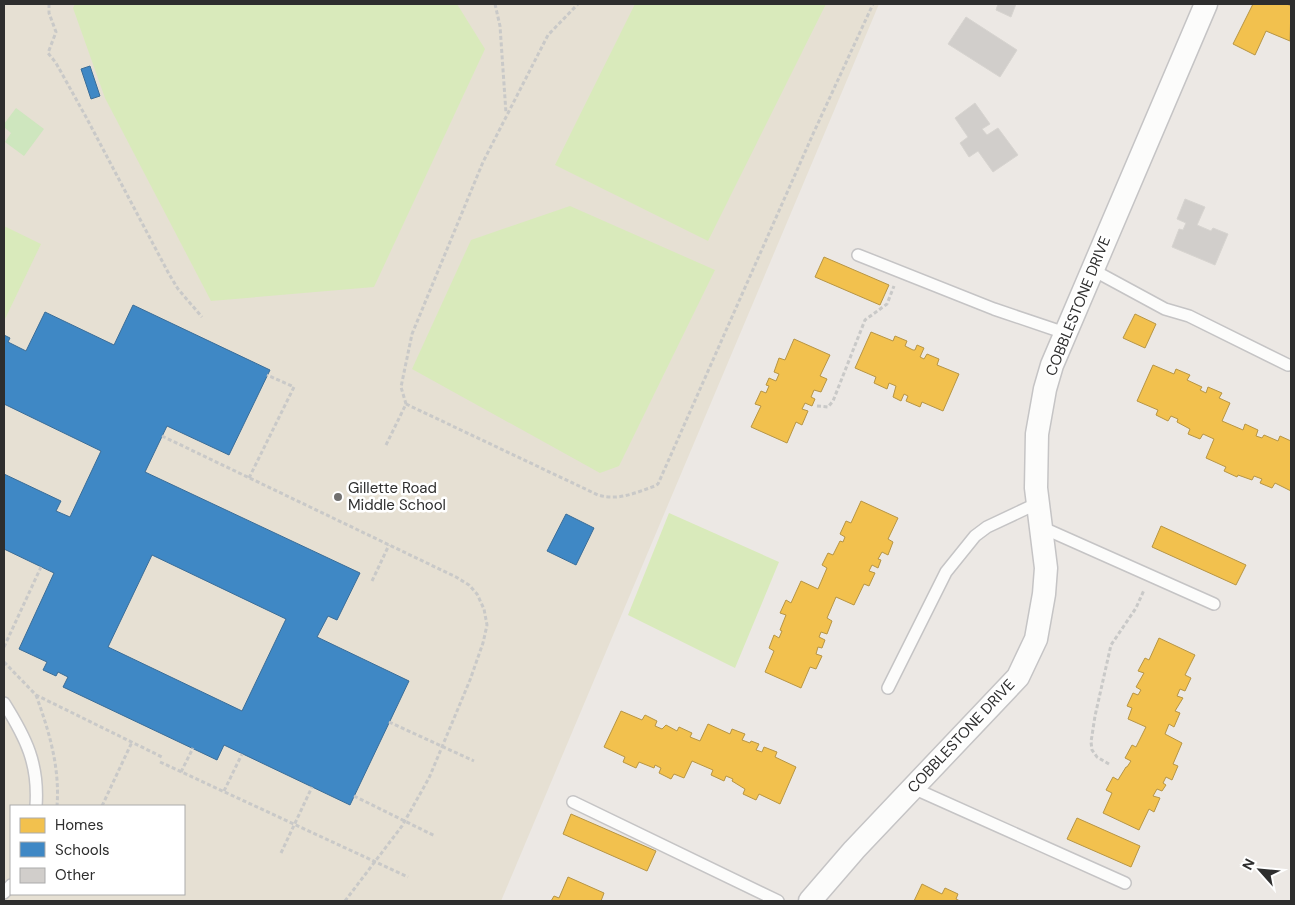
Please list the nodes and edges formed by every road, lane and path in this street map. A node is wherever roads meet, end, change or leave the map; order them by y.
1 (49, 4) edge
2 (495, 4) edge
3 (578, 4) edge
4 (873, 4) edge
5 (1206, 4) edge
6 (506, 113) junction
7 (858, 255) dead end
8 (1093, 270) junction
9 (900, 272) junction
10 (202, 317) dead end
11 (1066, 333) junction
12 (1288, 365) dead end
13 (267, 375) dead end
14 (406, 404) junction
15 (817, 406) dead end
16 (162, 436) dead end
17 (386, 445) dead end
18 (250, 478) junction
19 (1038, 503) junction
20 (1041, 527) junction
21 (389, 545) junction
22 (41, 567) dead end
23 (1151, 576) junction
24 (372, 581) dead end
25 (1214, 604) dead end
26 (4, 647) edge
27 (4, 662) edge
28 (888, 688) dead end
29 (36, 695) junction
30 (4, 703) edge
31 (389, 722) dead end
32 (132, 742) junction
33 (443, 746) junction
34 (193, 748) dead end
35 (242, 754) dead end
36 (162, 757) dead end
37 (474, 761) dead end
38 (160, 762) dead end
39 (1109, 764) dead end
40 (181, 772) junction
41 (312, 787) dead end
42 (913, 788) junction
43 (224, 792) junction
44 (354, 796) dead end
45 (573, 802) dead end
46 (36, 805) edge
47 (57, 805) edge
48 (102, 805) edge
49 (405, 820) junction
50 (295, 824) junction
51 (435, 836) dead end
52 (281, 854) dead end
53 (375, 862) junction
54 (408, 877) dead end
55 (1125, 883) dead end
56 (346, 901) edge
57 (778, 901) edge
58 (810, 901) edge

1 - 10 path
2 - 6 path
3 - 6 path
4 - 14 path
5 - 8 street, COBBLESTONE DRIVE
6 - 14 path
7 - 9 lane
8 - 11 street, COBBLESTONE DRIVE
8 - 12 lane
9 - 11 lane
9 - 15 path
11 - 19 street, COBBLESTONE DRIVE
13 - 18 path
14 - 17 path
16 - 18 path
18 - 21 path
19 - 20 street, COBBLESTONE DRIVE
19 - 28 lane
20 - 23 lane
20 - 42 street, COBBLESTONE DRIVE
21 - 24 path
21 - 33 path
22 - 26 path
23 - 25 lane
23 - 39 path
27 - 29 path
29 - 32 path
29 - 47 path
30 - 46 lane
31 - 33 path
32 - 36 path
32 - 48 path
33 - 37 path
33 - 49 path
34 - 40 path
35 - 43 path
38 - 40 path
40 - 43 path
41 - 50 path
42 - 55 lane
42 - 58 street, COBBLESTONE DRIVE
43 - 50 path
44 - 49 path
45 - 57 lane
49 - 51 path
49 - 53 path
50 - 52 path
50 - 53 path
53 - 54 path
53 - 56 path

